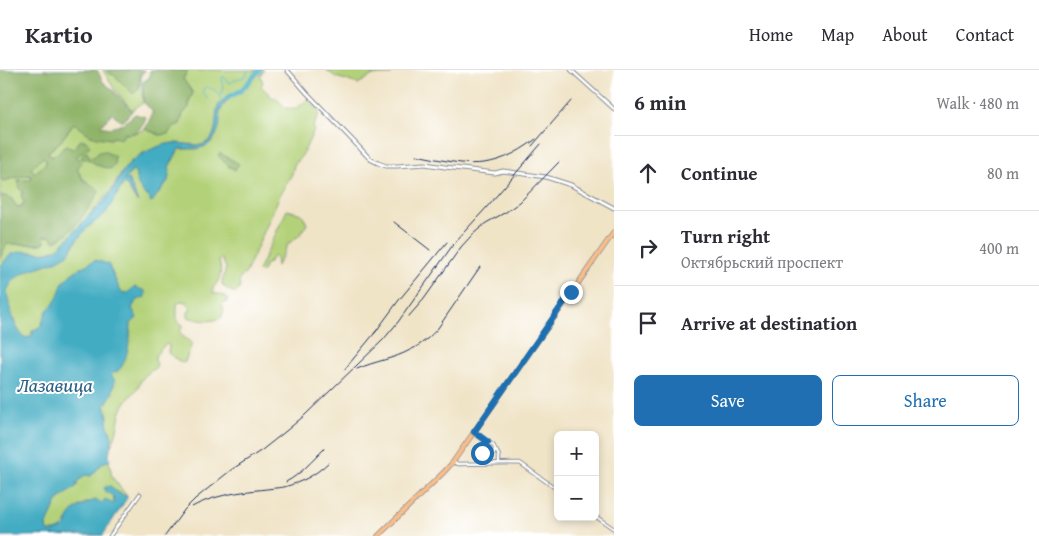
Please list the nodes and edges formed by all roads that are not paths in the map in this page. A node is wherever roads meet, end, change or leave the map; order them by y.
1 (287, 70) edge
2 (571, 70) edge
3 (614, 109) edge
4 (614, 208) edge
5 (614, 232) edge
6 (474, 432) junction
7 (488, 442) junction
8 (496, 449) junction
9 (453, 462) junction
10 (500, 463) junction
11 (554, 487) edge
12 (140, 494) dead end
13 (599, 519) edge
14 (614, 529) edge
15 (110, 536) edge
16 (378, 536) edge

1 - 4 street
2 - 3 street
5 - 6 main road
6 - 7 street
6 - 9 main road
7 - 8 street
7 - 8 street
8 - 10 street
9 - 10 street
9 - 16 main road
10 - 11 street
12 - 15 street
13 - 14 street

